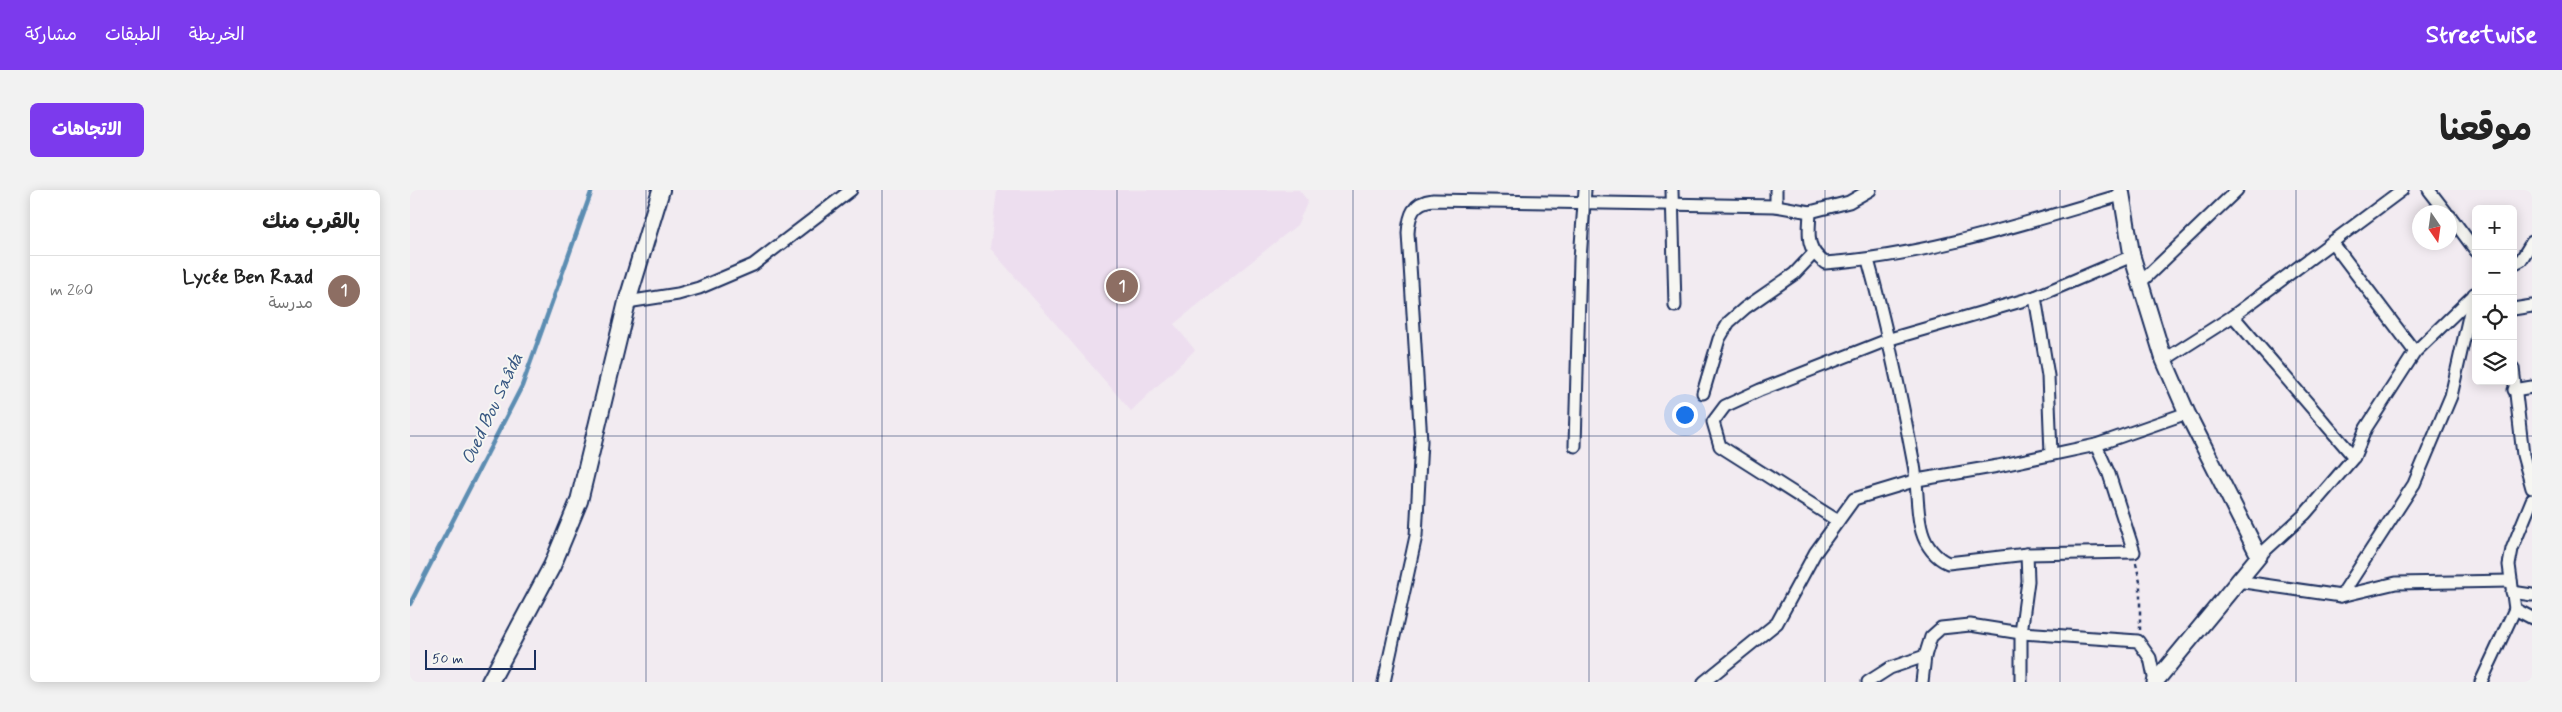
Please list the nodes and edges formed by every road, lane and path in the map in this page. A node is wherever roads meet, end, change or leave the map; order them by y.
1 (661, 190) edge
2 (851, 190) edge
3 (1585, 190) edge
4 (1672, 190) edge
5 (1776, 190) edge
6 (1870, 190) edge
7 (2237, 190) edge
8 (2402, 190) edge
9 (2429, 190) edge
10 (2121, 192) edge
11 (1585, 204) junction
12 (1672, 204) junction
13 (2441, 205) edge
14 (1776, 206) junction
15 (1810, 212) junction
16 (2457, 225) edge
17 (2332, 242) junction
18 (2532, 242) edge
19 (2475, 250) edge
20 (1813, 254) junction
21 (2132, 256) junction
22 (1868, 260) junction
23 (2522, 261) edge
24 (2141, 282) junction
25 (2474, 295) edge
26 (2475, 295) edge
27 (2035, 297) junction
28 (627, 302) junction
29 (1675, 306) dead end
30 (2532, 306) edge
31 (2517, 308) edge
32 (2233, 316) junction
33 (1890, 339) junction
34 (2415, 352) junction
35 (2164, 360) junction
36 (2514, 385) edge
37 (2532, 387) edge
38 (2514, 390) junction
39 (1703, 393) dead end
40 (2187, 413) junction
41 (2096, 445) junction
42 (1575, 446) dead end
43 (2051, 454) junction
44 (2354, 457) junction
45 (1917, 480) junction
46 (2532, 488) edge
47 (2532, 500) edge
48 (1838, 521) junction
49 (2134, 552) junction
50 (2027, 554) junction
51 (2259, 556) junction
52 (2237, 581) junction
53 (2511, 586) junction
54 (2532, 595) edge
55 (2341, 596) junction
56 (2515, 609) junction
57 (2532, 618) edge
58 (2021, 633) junction
59 (2138, 642) junction
60 (1925, 656) junction
61 (490, 682) edge
62 (1384, 682) edge
63 (1704, 682) edge
64 (1868, 682) edge
65 (1922, 682) edge
66 (2021, 682) edge
67 (2155, 682) edge
68 (2481, 682) edge

1 - 28 main road
2 - 28 street
3 - 11 street
4 - 12 street
5 - 14 street
6 - 15 street
7 - 24 street
8 - 17 street
9 - 13 street
10 - 21 street
10 - 22 street
11 - 12 street
11 - 42 street
11 - 62 street
12 - 14 street
12 - 29 street
14 - 15 street
15 - 20 street
16 - 19 street
17 - 32 street
17 - 34 street
18 - 23 street
20 - 22 street
20 - 39 street
21 - 24 street
21 - 27 street
22 - 33 street
24 - 35 street
25 - 34 street
26 - 55 street
27 - 33 street
27 - 43 street
28 - 61 main road
30 - 31 street
32 - 35 street
32 - 44 street
33 - 45 street
33 - 48 street
34 - 44 street
35 - 40 street
36 - 38 street
37 - 38 street
38 - 46 street
40 - 41 street
40 - 51 street
41 - 43 street
41 - 49 street
43 - 45 street
44 - 51 street
45 - 48 street
45 - 50 street
47 - 53 street
48 - 63 street
49 - 50 street
49 - 59 path
50 - 58 street
51 - 52 street
52 - 55 street
52 - 67 street
53 - 54 street
53 - 55 street
53 - 56 street
56 - 57 street
56 - 68 street
58 - 59 street
58 - 60 street
58 - 66 street
59 - 67 street
60 - 64 street
60 - 65 street

